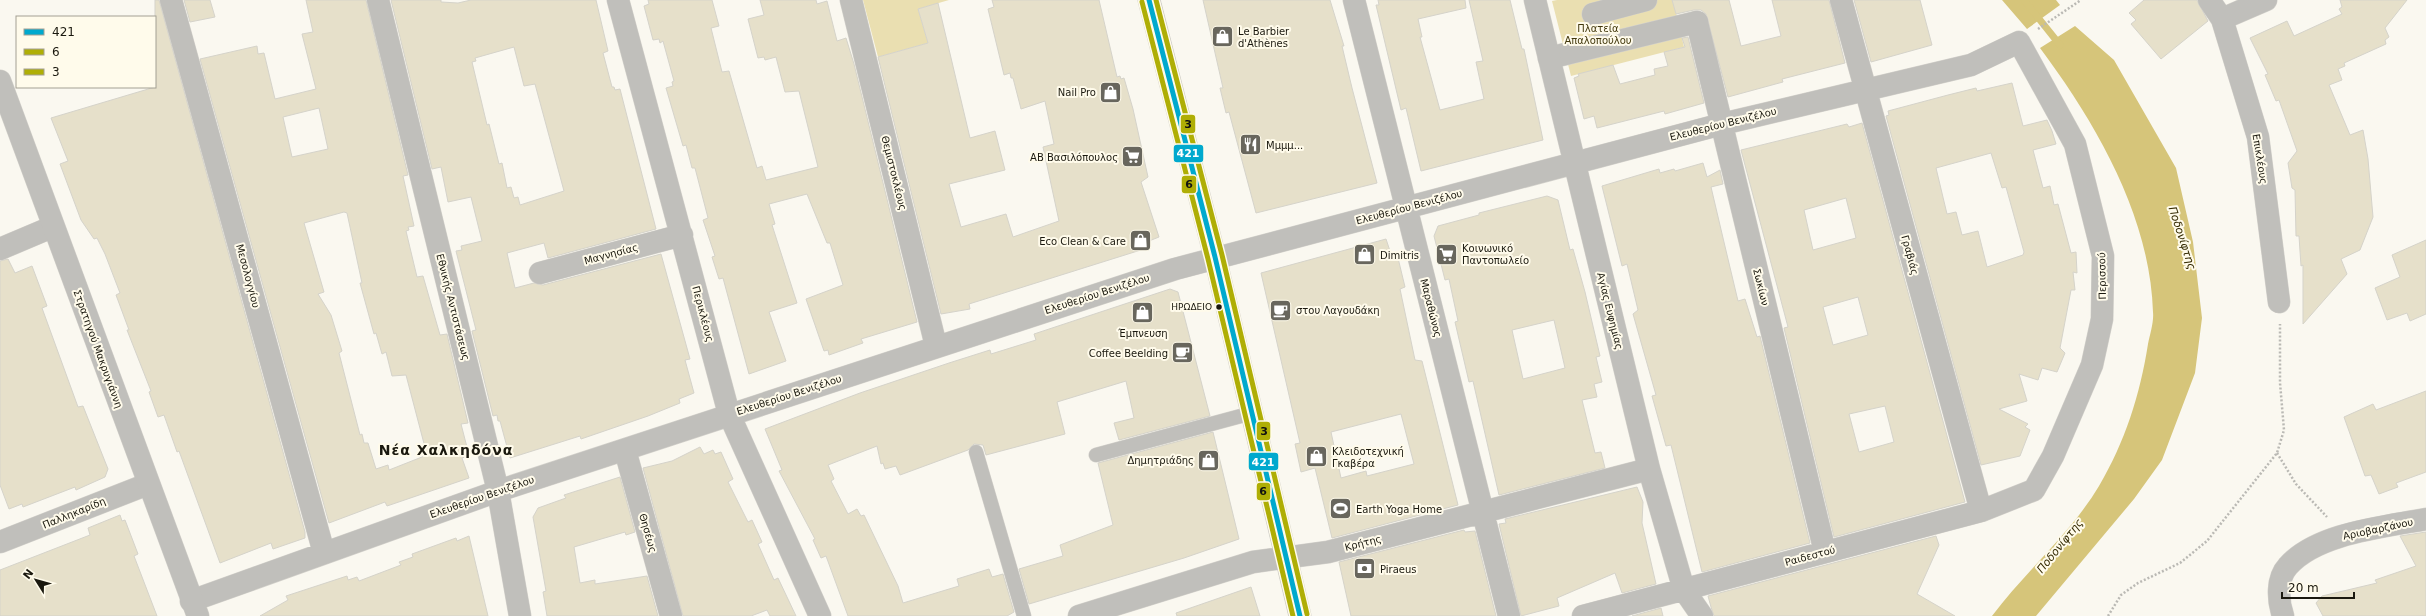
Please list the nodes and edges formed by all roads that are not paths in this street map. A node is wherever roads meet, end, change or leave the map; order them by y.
1 (172, 0) edge
2 (378, 0) edge
3 (618, 0) edge
4 (852, 0) edge
5 (1148, 0) edge
6 (1354, 0) edge
7 (1535, 0) edge
8 (1646, 0) edge
9 (1651, 0) edge
10 (1841, 0) edge
11 (2209, 0) edge
12 (2266, 0) edge
13 (1591, 7) edge
14 (2222, 19) junction
15 (1659, 30) junction
16 (2019, 42) joint
17 (1601, 45) junction
18 (1549, 58) junction
19 (0, 81) edge
20 (1865, 89) junction
21 (1722, 124) junction
22 (1574, 162) junction
23 (1406, 208) junction
24 (52, 227) junction
25 (682, 235) junction
26 (0, 249) edge
27 (1215, 257) junction
28 (540, 273) dead end
29 (2279, 302) road end
30 (936, 346) junction
31 (1252, 413) junction
32 (729, 414) junction
33 (625, 450) junction
34 (976, 452) dead end
35 (1096, 455) dead end
36 (1649, 469) junction
37 (148, 484) junction
38 (2034, 490) joint
39 (498, 491) junction
40 (1981, 511) junction
41 (1481, 512) junction
42 (2426, 519) edge
43 (0, 542) edge
44 (1825, 552) junction
45 (324, 553) junction
46 (1286, 558) junction
47 (1684, 590) junction
48 (194, 609) edge
49 (520, 616) edge
50 (671, 616) edge
51 (820, 616) edge
52 (1024, 616) edge
53 (1079, 616) edge
54 (1300, 616) edge
55 (1509, 616) edge
56 (1583, 616) edge
57 (1702, 616) edge
58 (2283, 616) edge

1 - 45 street, Μεσολογγίου
2 - 39 street, Εθνικής Αντιστάσεως
3 - 25 street, Περικλέους
4 - 30 street, Θεμιστοκλέους
5 - 27 main road
6 - 23 street, Μαραθώνος
7 - 18 street, Αγίας Ευφημίας
8 - 13 street
9 - 15 street
10 - 20 street, Γραβιάς
11 - 14 street, Επικλέους
12 - 14 street
13 - 17 street
14 - 29 street, Επικλέους
15 - 17 street
15 - 21 street, Σωκίων
16 - 20 street, Ελευθερίου Βενιζέλου
16 - 38 street, Περισσού
17 - 18 street
18 - 22 street, Αγίας Ευφημίας
19 - 24 street, Στρατηγού Μακρυγιάννη
20 - 21 street, Ελευθερίου Βενιζέλου
20 - 40 street, Γραβιάς
21 - 22 street, Ελευθερίου Βενιζέλου
21 - 44 street, Σωκίων
22 - 23 street, Ελευθερίου Βενιζέλου
22 - 36 street, Αγίας Ευφημίας
23 - 27 street, Ελευθερίου Βενιζέλου
23 - 41 street, Μαραθώνος
24 - 26 street
24 - 37 street, Στρατηγού Μακρυγιάννη
25 - 28 street, Μαγνησίας
25 - 32 street, Περικλέους
27 - 30 street, Ελευθερίου Βενιζέλου
27 - 31 main road
30 - 32 street, Ελευθερίου Βενιζέλου
31 - 35 lane
31 - 46 main road
32 - 33 street, Ελευθερίου Βενιζέλου
32 - 51 street, Περικλέους
33 - 39 street, Ελευθερίου Βενιζέλου
33 - 50 street, Θησέως
34 - 52 lane
36 - 41 street, Κρήτης
36 - 47 street, Αγίας Ευφημίας
37 - 43 street, Παλληκαρίδη
37 - 48 street, Στρατηγού Μακρυγιάννη
38 - 40 street, Ραιδεστού
39 - 45 street, Ελευθερίου Βενιζέλου
39 - 49 street, Εθνικής Αντιστάσεως
40 - 44 street, Ραιδεστού
41 - 46 street, Κρήτης
41 - 55 street, Μαραθώνος
42 - 58 street, Αριοβαρζάνου
44 - 47 street, Ραιδεστού
45 - 48 street, Ελευθερίου Βενιζέλου
46 - 53 street, Κρήτης
46 - 54 main road
47 - 56 street, Ραιδεστού
47 - 57 street, Αγίας Ευφημίας

